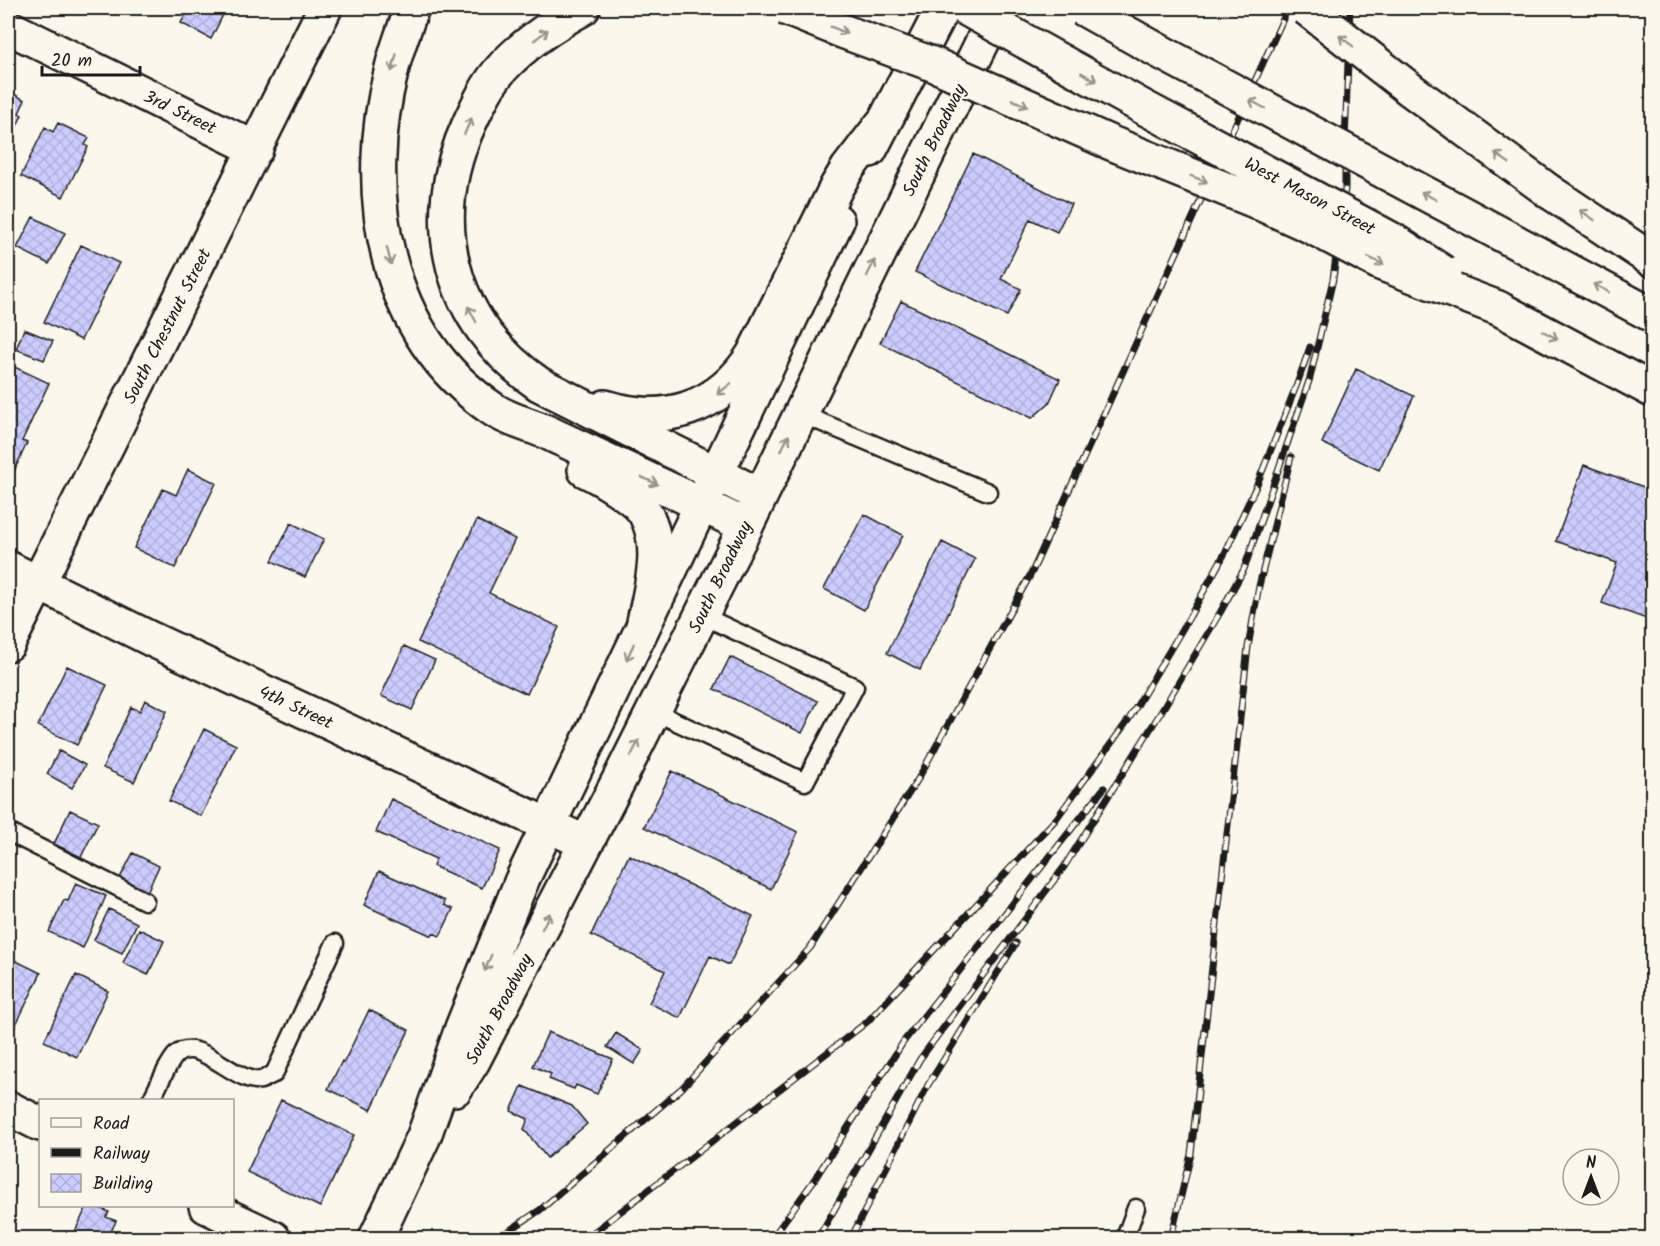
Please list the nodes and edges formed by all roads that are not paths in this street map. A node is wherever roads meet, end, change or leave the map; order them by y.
1 (325, 8) edge
2 (412, 8) edge
3 (583, 8) edge
4 (785, 8) edge
5 (944, 8) edge
6 (965, 8) edge
7 (999, 8) edge
8 (1082, 8) edge
9 (1306, 8) edge
10 (8, 27) edge
11 (882, 124) junction
12 (256, 149) junction
13 (1653, 260) edge
14 (1498, 308) junction
15 (1653, 315) edge
16 (539, 384) junction
17 (1653, 390) edge
18 (496, 412) junction
19 (800, 413) junction
20 (716, 474) junction
21 (988, 492) dead end
22 (759, 495) junction
23 (701, 505) junction
24 (746, 526) junction
25 (8, 568) edge
26 (38, 583) junction
27 (701, 615) junction
28 (644, 622) junction
29 (8, 644) edge
30 (653, 711) junction
31 (547, 825) junction
32 (8, 831) edge
33 (586, 843) junction
34 (145, 901) dead end
35 (334, 943) dead end
36 (153, 1099) edge
37 (8, 1108) edge
38 (39, 1124) edge
39 (424, 1136) junction
40 (208, 1207) edge
41 (1136, 1208) dead end
42 (273, 1239) edge
43 (376, 1239) edge
44 (1125, 1239) edge

1 - 12 main road, South Chestnut Street
2 -> 18 main road
16 -> 3 main road
4 -> 14 main road, bridge
5 - 11 main road, South Broadway
6 -> 14 main road, West Mason Street, bridge
19 -> 7 main road, South Broadway
15 -> 8 main road, bridge
13 -> 9 main road, bridge
10 - 12 main road, 3rd Street
11 -> 16 main road
11 - 20 main road, South Broadway
12 - 26 main road, South Chestnut Street
14 -> 17 main road, West Mason Street
16 - 20 main road
18 -> 23 main road
18 - 28 main road
19 - 21 lane
22 -> 19 main road, South Broadway
20 - 22 main road
20 - 23 main road, South Broadway
22 - 24 main road, South Broadway
23 - 24 main road
23 - 28 main road, South Broadway
24 - 27 main road, South Broadway
25 - 26 main road, 4th Street
26 - 29 main road, South Chestnut Street
26 - 31 main road, 4th Street
27 - 30 main road, South Broadway
27 - 30 lane
28 -> 31 main road, South Broadway
33 -> 30 main road, South Broadway
31 - 33 main road, 4th Street
31 -> 39 main road, South Broadway
32 - 34 lane
39 -> 33 main road, South Broadway
35 - 36 lane
37 - 38 main road
39 - 43 main road, South Broadway
40 - 42 main road
41 - 44 lane

